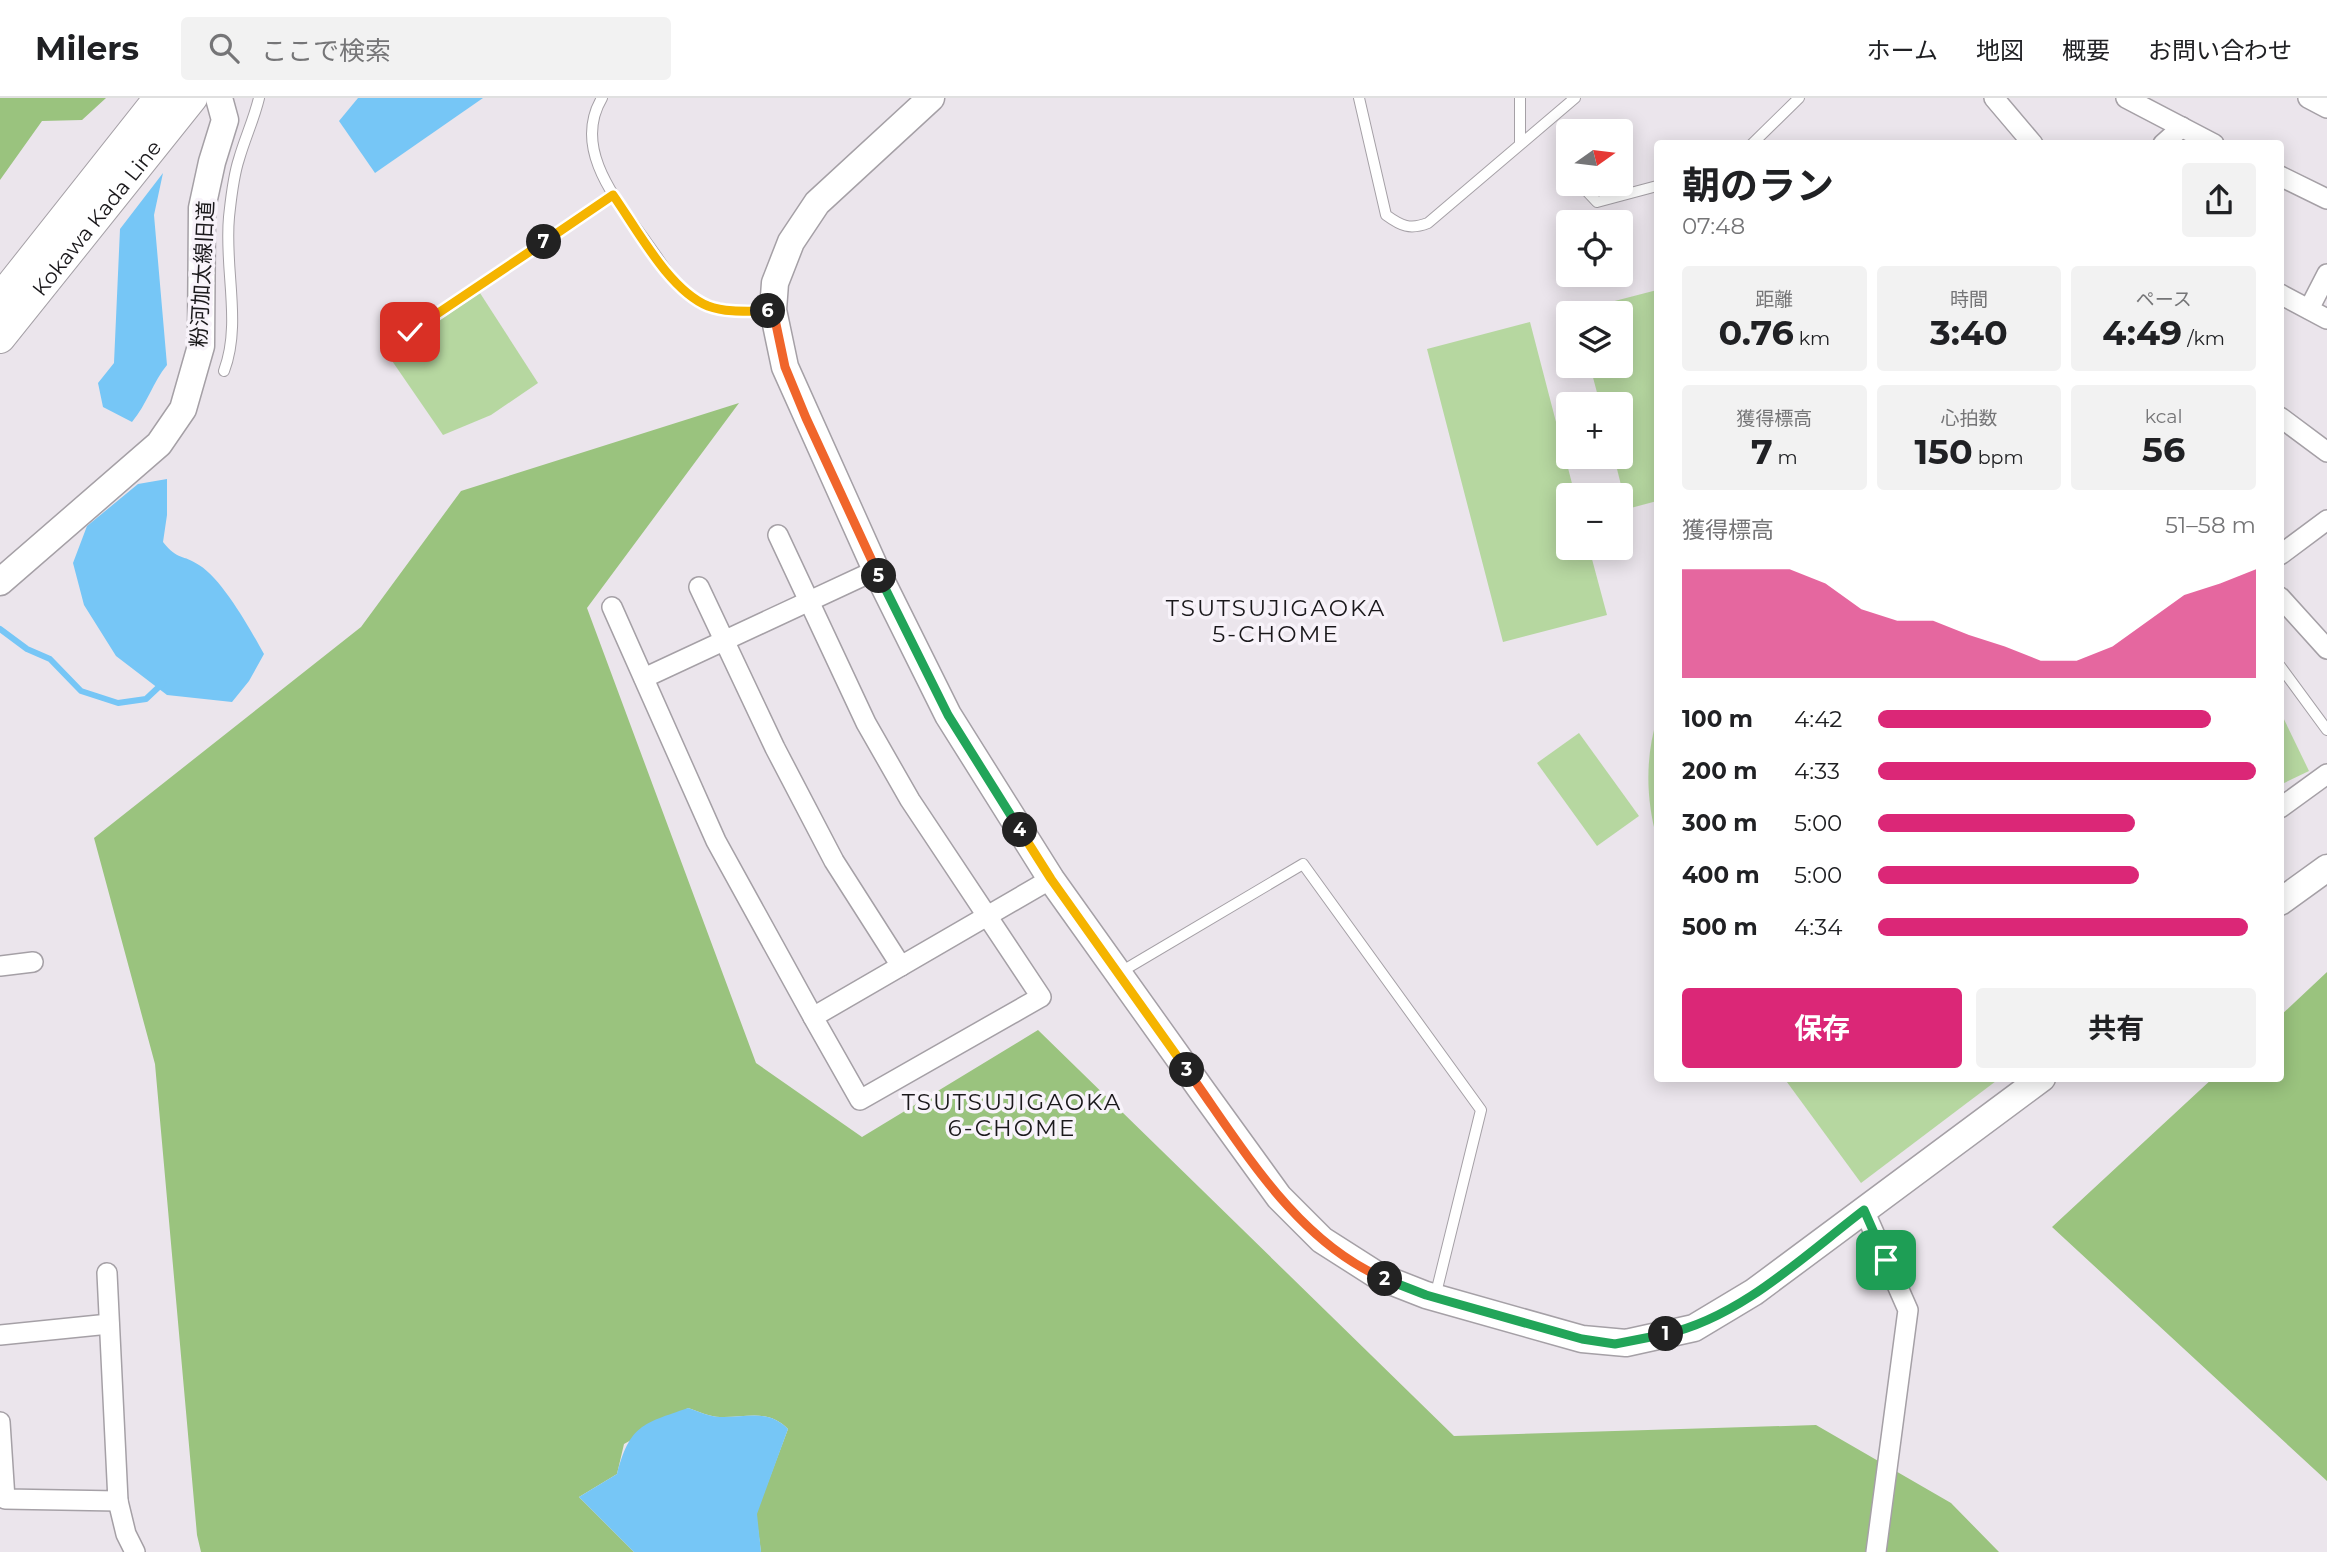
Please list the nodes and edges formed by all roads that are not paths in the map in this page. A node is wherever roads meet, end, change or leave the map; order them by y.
1 (159, 98) edge
2 (192, 98) edge
3 (219, 98) edge
4 (259, 98) edge
5 (602, 98) edge
6 (931, 98) edge
7 (1359, 98) edge
8 (1520, 98) edge
9 (1575, 98) edge
10 (1799, 98) edge
11 (1994, 98) edge
12 (2126, 98) edge
13 (2308, 98) edge
14 (2327, 108) edge
15 (2182, 127) junction
16 (1756, 140) edge
17 (2030, 140) edge
18 (2167, 140) edge
19 (2206, 140) edge
20 (1520, 144) junction
21 (2284, 178) edge
22 (1654, 187) edge
23 (1633, 192) edge
24 (613, 195) junction
25 (1591, 196) edge
26 (1620, 196) edge
27 (2327, 199) edge
28 (2327, 274) edge
29 (2284, 296) edge
30 (0, 299) edge
31 (2309, 309) junction
32 (773, 310) junction
33 (2327, 319) edge
34 (410, 332) dead end
35 (0, 338) edge
36 (224, 371) dead end
37 (2284, 420) edge
38 (2327, 453) edge
39 (2327, 520) edge
40 (778, 535) dead end
41 (2284, 552) edge
42 (876, 570) junction
43 (0, 582) edge
44 (699, 587) dead end
45 (808, 601) junction
46 (2284, 601) edge
47 (612, 607) dead end
48 (724, 641) junction
49 (2327, 649) edge
50 (2284, 671) edge
51 (644, 678) junction
52 (2327, 730) edge
53 (2327, 774) edge
54 (2284, 805) edge
55 (2327, 868) edge
56 (1051, 879) junction
57 (2284, 899) edge
58 (987, 916) junction
59 (33, 962) dead end
60 (0, 966) edge
61 (901, 966) junction
62 (1118, 974) junction
63 (813, 1017) junction
64 (2037, 1082) edge
65 (1864, 1210) junction
66 (107, 1272) dead end
67 (1435, 1298) junction
68 (109, 1324) junction
69 (0, 1335) edge
70 (0, 1422) edge
71 (2, 1475) edge
72 (118, 1501) junction
73 (135, 1552) edge
74 (1876, 1552) edge

1 - 30 main road, Kokawa Kada Line
2 - 35 main road, Kokawa Kada Line
3 - 43 street, 粉河加太線旧道
4 - 36 lane
5 - 24 lane
6 - 32 street
7 - 20 lane
8 - 20 lane
9 - 20 lane
10 - 16 lane
11 - 17 street
12 - 15 street
13 - 14 street
15 - 18 street
15 - 19 street
21 - 27 street
22 - 23 lane
24 - 32 lane
24 - 34 lane
25 - 26 lane
28 - 31 street
29 - 31 street
31 - 33 street
32 - 42 street
37 - 38 street
39 - 41 street
40 - 45 street
42 - 45 street
42 - 56 street
44 - 48 street
45 - 48 street
45 - 58 street
46 - 49 street
47 - 51 street
48 - 51 street
48 - 61 street
50 - 52 lane
51 - 63 street
53 - 54 street
55 - 57 street
56 - 58 street
56 - 62 street
58 - 61 street
58 - 63 street
59 - 60 street
61 - 63 street
62 - 67 street
62 - 67 lane
64 - 65 street
65 - 67 street
65 - 74 street
66 - 68 street
68 - 69 street
68 - 72 street
70 - 71 street
71 - 72 street
72 - 73 street

